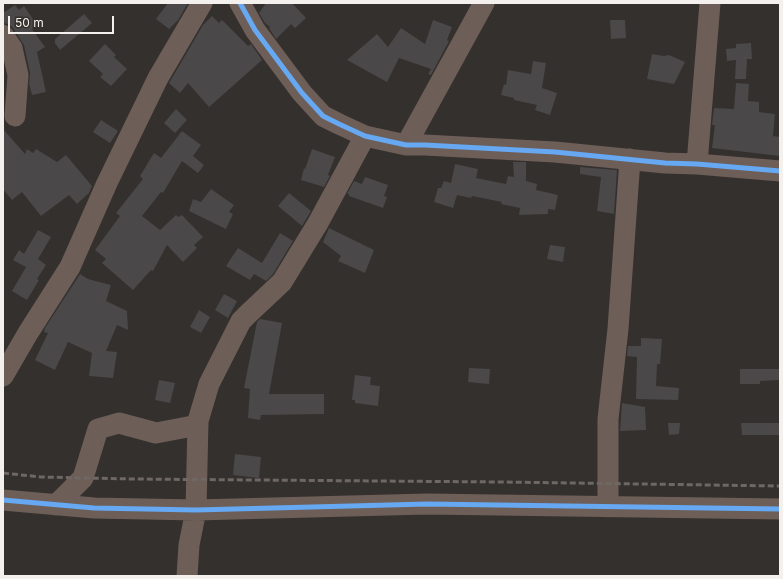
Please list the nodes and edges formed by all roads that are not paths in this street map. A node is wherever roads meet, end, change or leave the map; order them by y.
1 (202, 3) edge
2 (240, 3) edge
3 (484, 3) edge
4 (710, 3) edge
5 (3, 35) edge
6 (15, 116) dead end
7 (365, 136) junction
8 (406, 145) junction
9 (630, 159) junction
10 (697, 164) junction
11 (780, 171) edge
12 (3, 376) edge
13 (198, 425) junction
14 (3, 500) edge
15 (56, 505) junction
16 (608, 507) junction
17 (780, 509) edge
18 (196, 510) junction
19 (187, 576) edge

1 - 12 street
2 - 7 street
3 - 8 street
4 - 10 street
5 - 6 street
7 - 8 street
7 - 13 street
8 - 9 street
9 - 10 street
9 - 16 street
10 - 11 street
13 - 15 street
13 - 18 street
14 - 15 street
15 - 18 street
16 - 17 street
16 - 18 street
18 - 19 street

